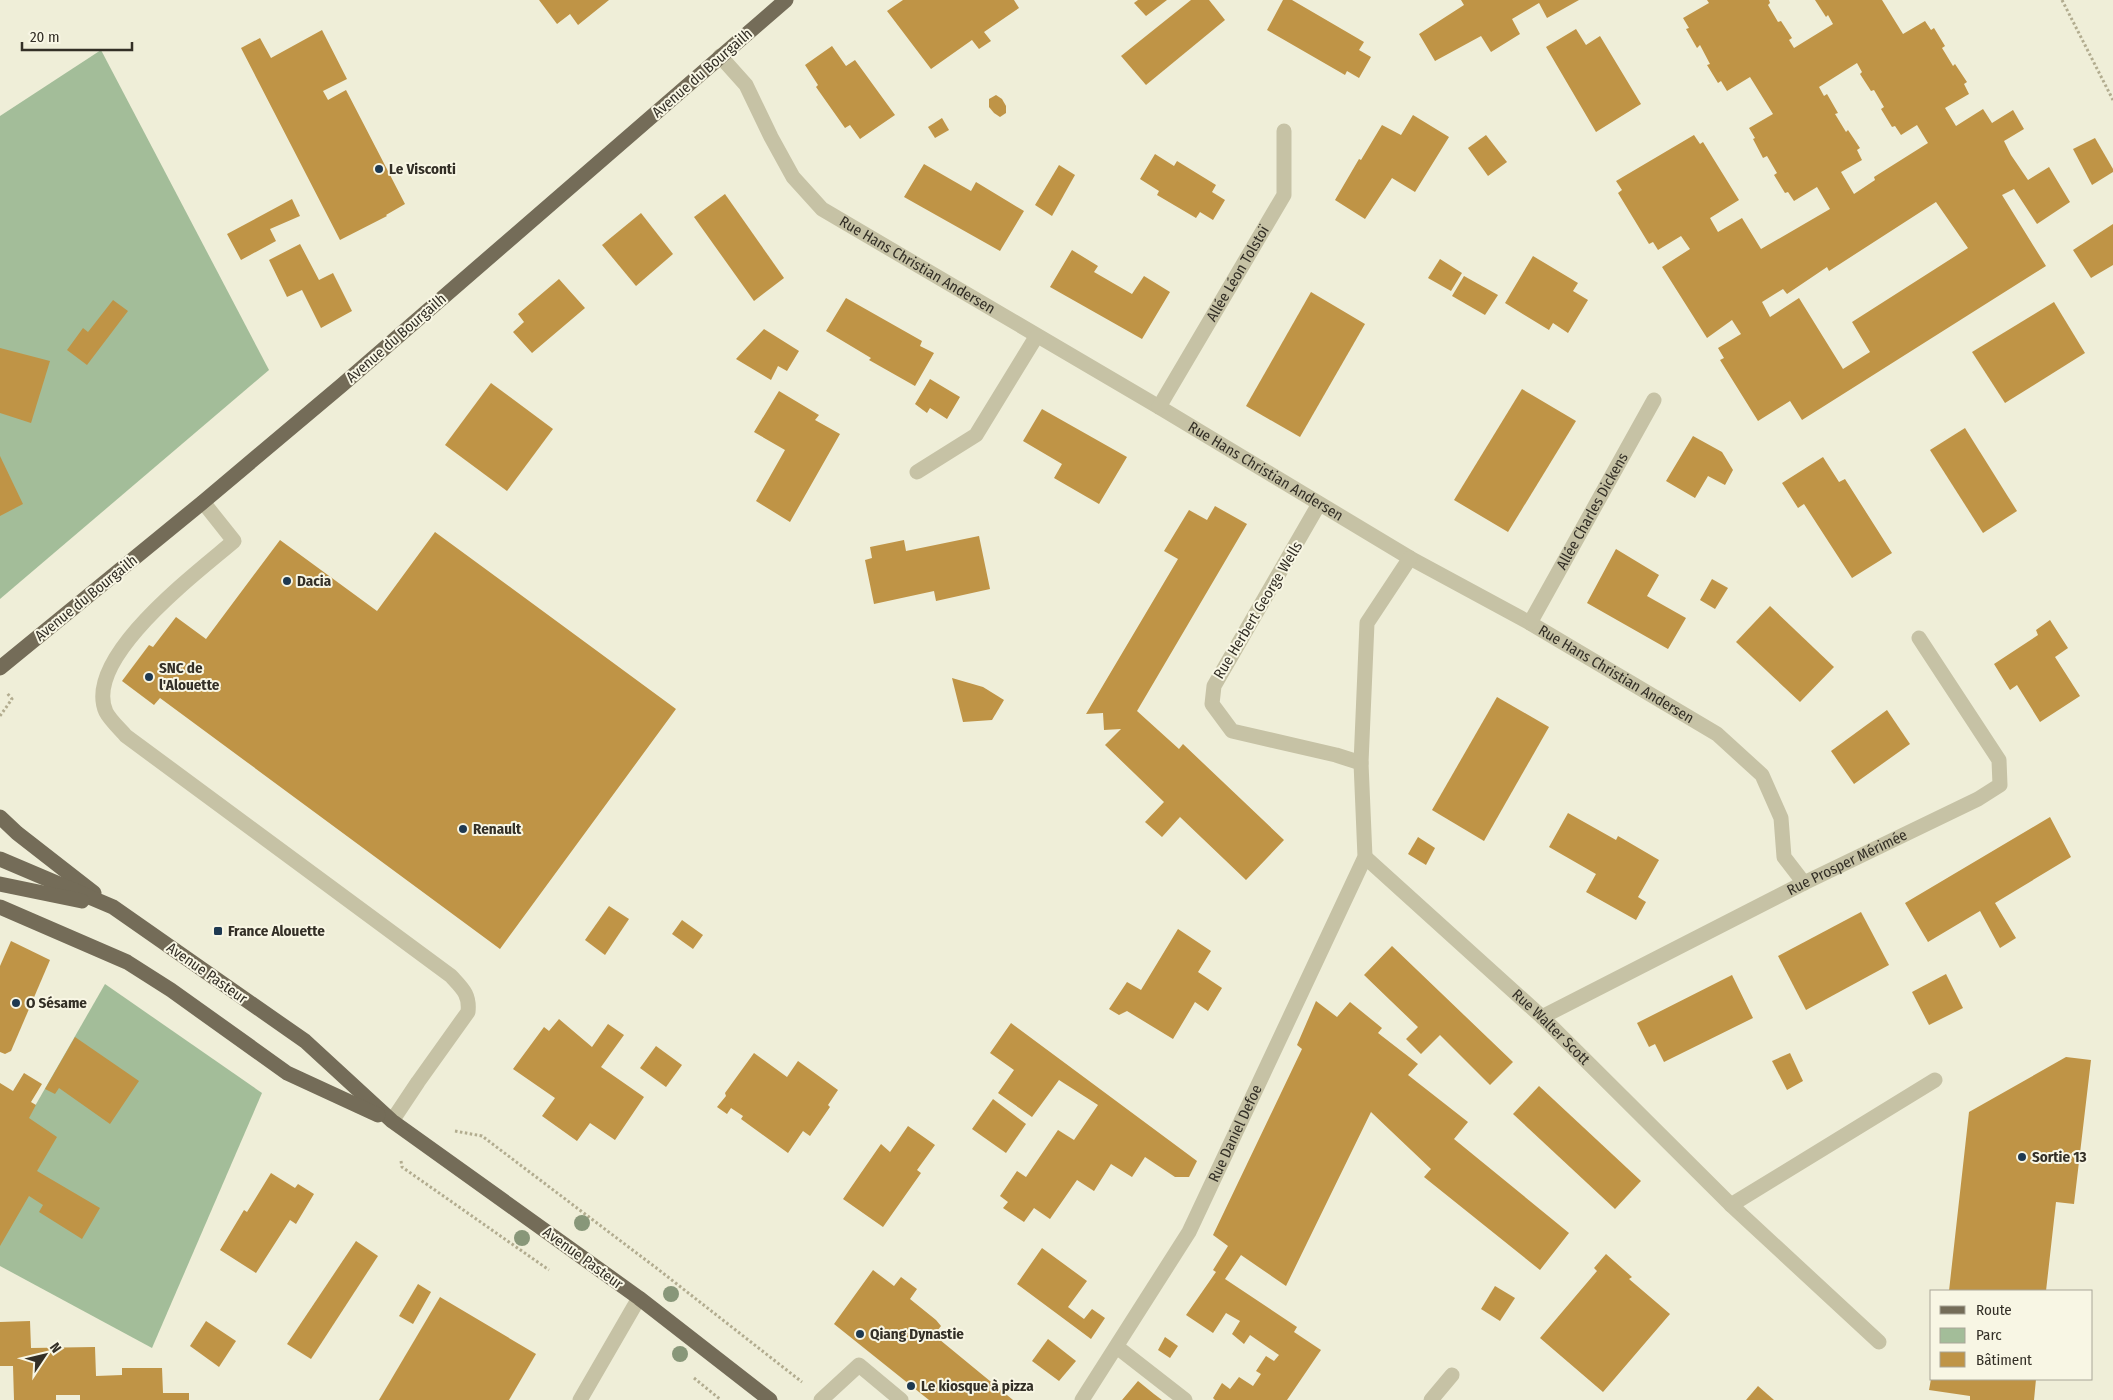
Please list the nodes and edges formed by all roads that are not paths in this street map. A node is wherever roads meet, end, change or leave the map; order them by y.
1 (786, 0) edge
2 (720, 56) junction
3 (1284, 131) dead end
4 (1036, 336) junction
5 (1654, 400) dead end
6 (1159, 407) junction
7 (917, 472) dead end
8 (204, 502) junction
9 (1319, 504) junction
10 (1410, 558) junction
11 (1530, 623) junction
12 (1919, 638) dead end
13 (0, 668) edge
14 (1361, 763) junction
15 (0, 817) edge
16 (1366, 857) junction
17 (0, 859) edge
18 (1804, 883) junction
19 (0, 884) edge
20 (0, 906) edge
21 (113, 907) junction
22 (1542, 1017) junction
23 (1936, 1080) dead end
24 (392, 1121) junction
25 (1732, 1206) junction
26 (639, 1298) junction
27 (1879, 1342) dead end
28 (1117, 1346) junction
29 (1452, 1375) dead end
30 (822, 1399) edge
31 (580, 1400) edge
32 (770, 1400) edge
33 (901, 1400) edge
34 (1082, 1400) edge
35 (1185, 1400) edge
36 (1431, 1400) edge

1 - 2 main road, Avenue du Bourgailh
2 - 4 street, Rue Hans Christian Andersen
2 - 8 main road, Avenue du Bourgailh
3 - 6 street, Allée Léon Tolstoï
4 - 6 street, Rue Hans Christian Andersen
4 - 7 street
5 - 11 street, Allée Charles Dickens
6 - 9 street, Rue Hans Christian Andersen
8 - 13 main road, Avenue du Bourgailh
8 - 24 street
9 - 10 street, Rue Hans Christian Andersen
9 - 14 street, Rue Herbert George Wells
10 - 11 street, Rue Hans Christian Andersen
10 - 14 street
11 - 18 street, Rue Hans Christian Andersen
12 - 18 street, Rue Prosper Mérimée
14 - 16 street
15 - 21 main road
16 - 22 street, Rue Walter Scott
16 - 28 street, Rue Daniel Defoe
17 - 21 main road, Avenue Pasteur
18 - 22 street, Rue Prosper Mérimée
19 - 21 main road
20 - 24 main road, Avenue Pasteur
21 - 24 main road, Avenue Pasteur
22 - 25 street, Rue Walter Scott
23 - 25 street
24 - 26 main road, Avenue Pasteur
25 - 27 street, Rue Walter Scott
26 - 31 street
26 - 32 main road, Avenue Pasteur
28 - 34 street, Rue Daniel Defoe
28 - 35 street
29 - 36 street
30 - 33 street

